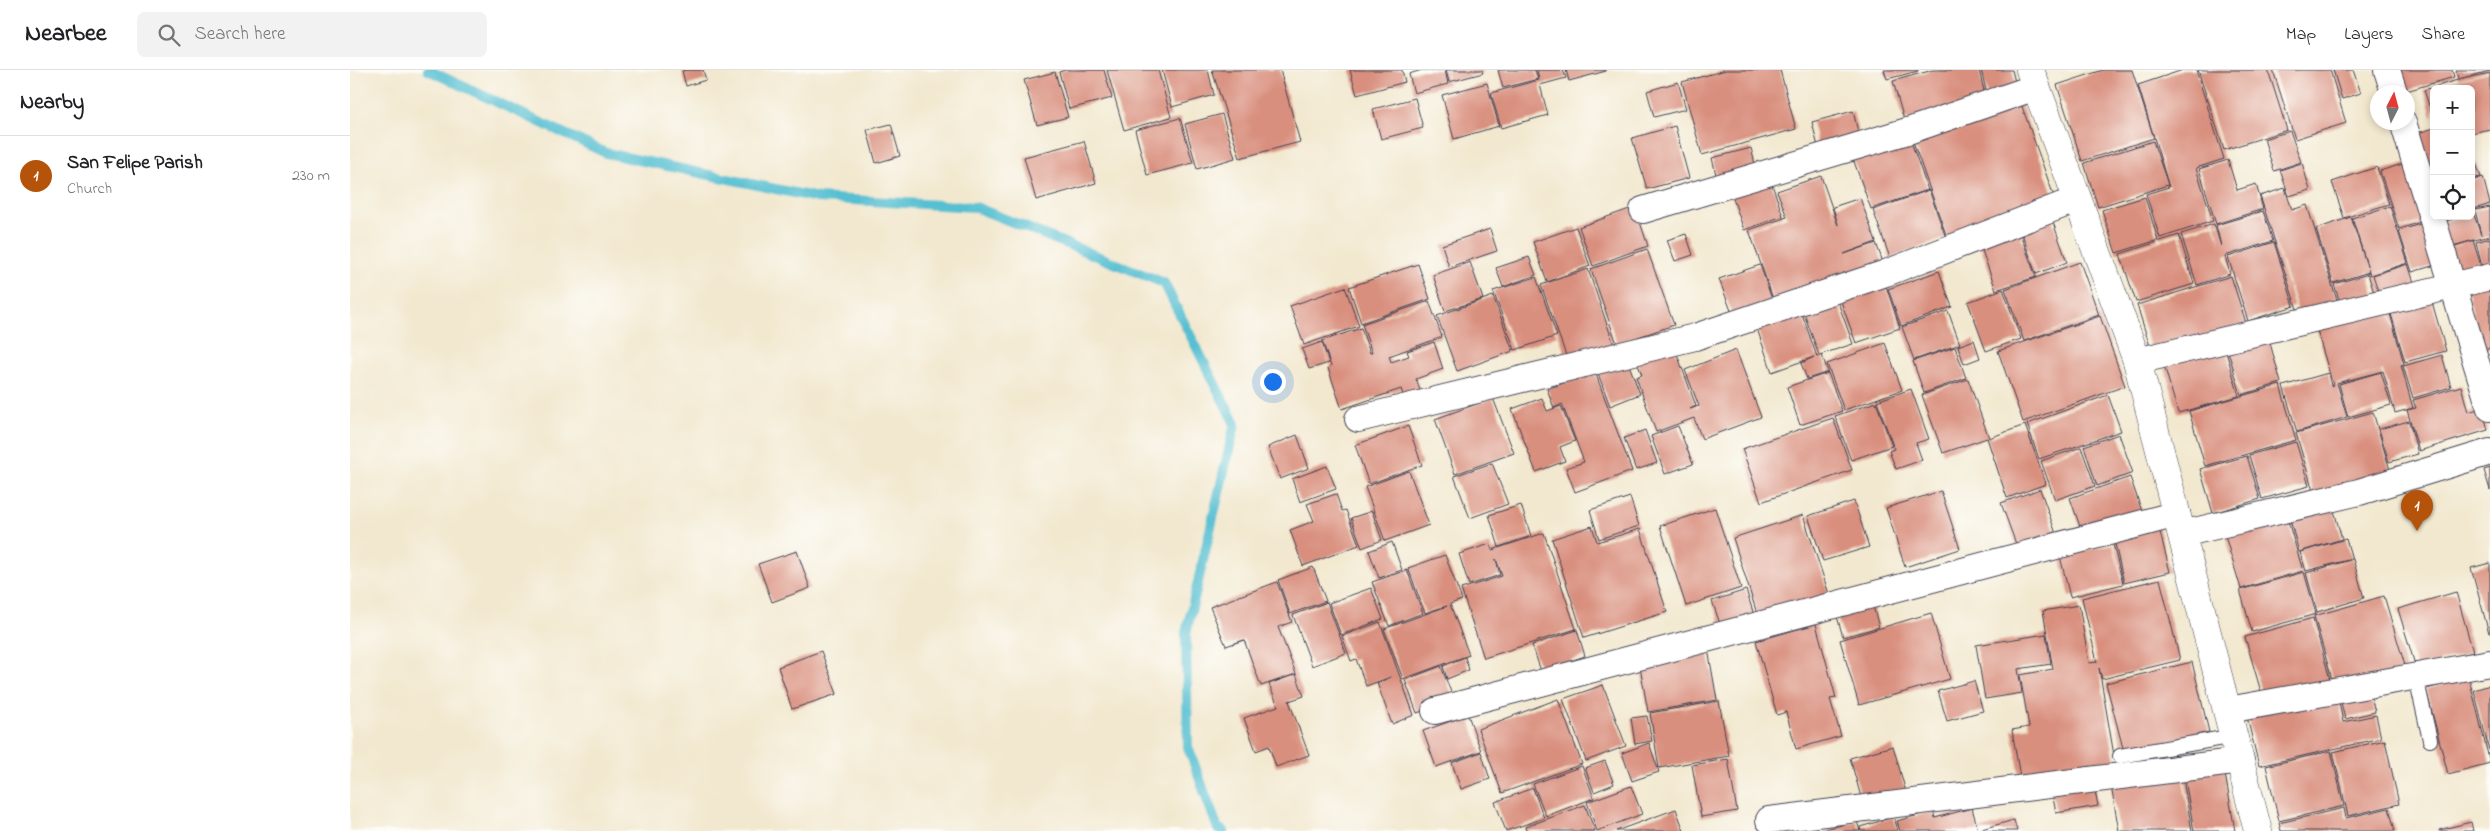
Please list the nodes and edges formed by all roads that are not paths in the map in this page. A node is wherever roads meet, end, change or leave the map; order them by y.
1 (2387, 70) edge
2 (2035, 75) edge
3 (2392, 85) edge
4 (2405, 130) edge
5 (2078, 199) junction
6 (1643, 210) dead end
7 (2490, 277) edge
8 (2453, 285) junction
9 (2137, 361) junction
10 (2490, 408) edge
11 (1358, 419) dead end
12 (2490, 452) edge
13 (2179, 524) junction
14 (2490, 664) edge
15 (2416, 677) junction
16 (2228, 710) junction
17 (1435, 711) dead end
18 (2430, 740) dead end
19 (2238, 749) junction
20 (2120, 756) dead end
21 (1769, 820) dead end
22 (2258, 831) edge

1 - 3 street
2 - 5 main road
2 - 6 street
4 - 8 street
5 - 9 main road
5 - 11 street
7 - 8 street
8 - 9 street
8 - 10 street
9 - 13 main road
12 - 13 street
13 - 16 main road
13 - 17 street
14 - 15 street
15 - 16 street
15 - 18 lane
16 - 19 main road
19 - 20 lane
19 - 21 street
19 - 22 main road

